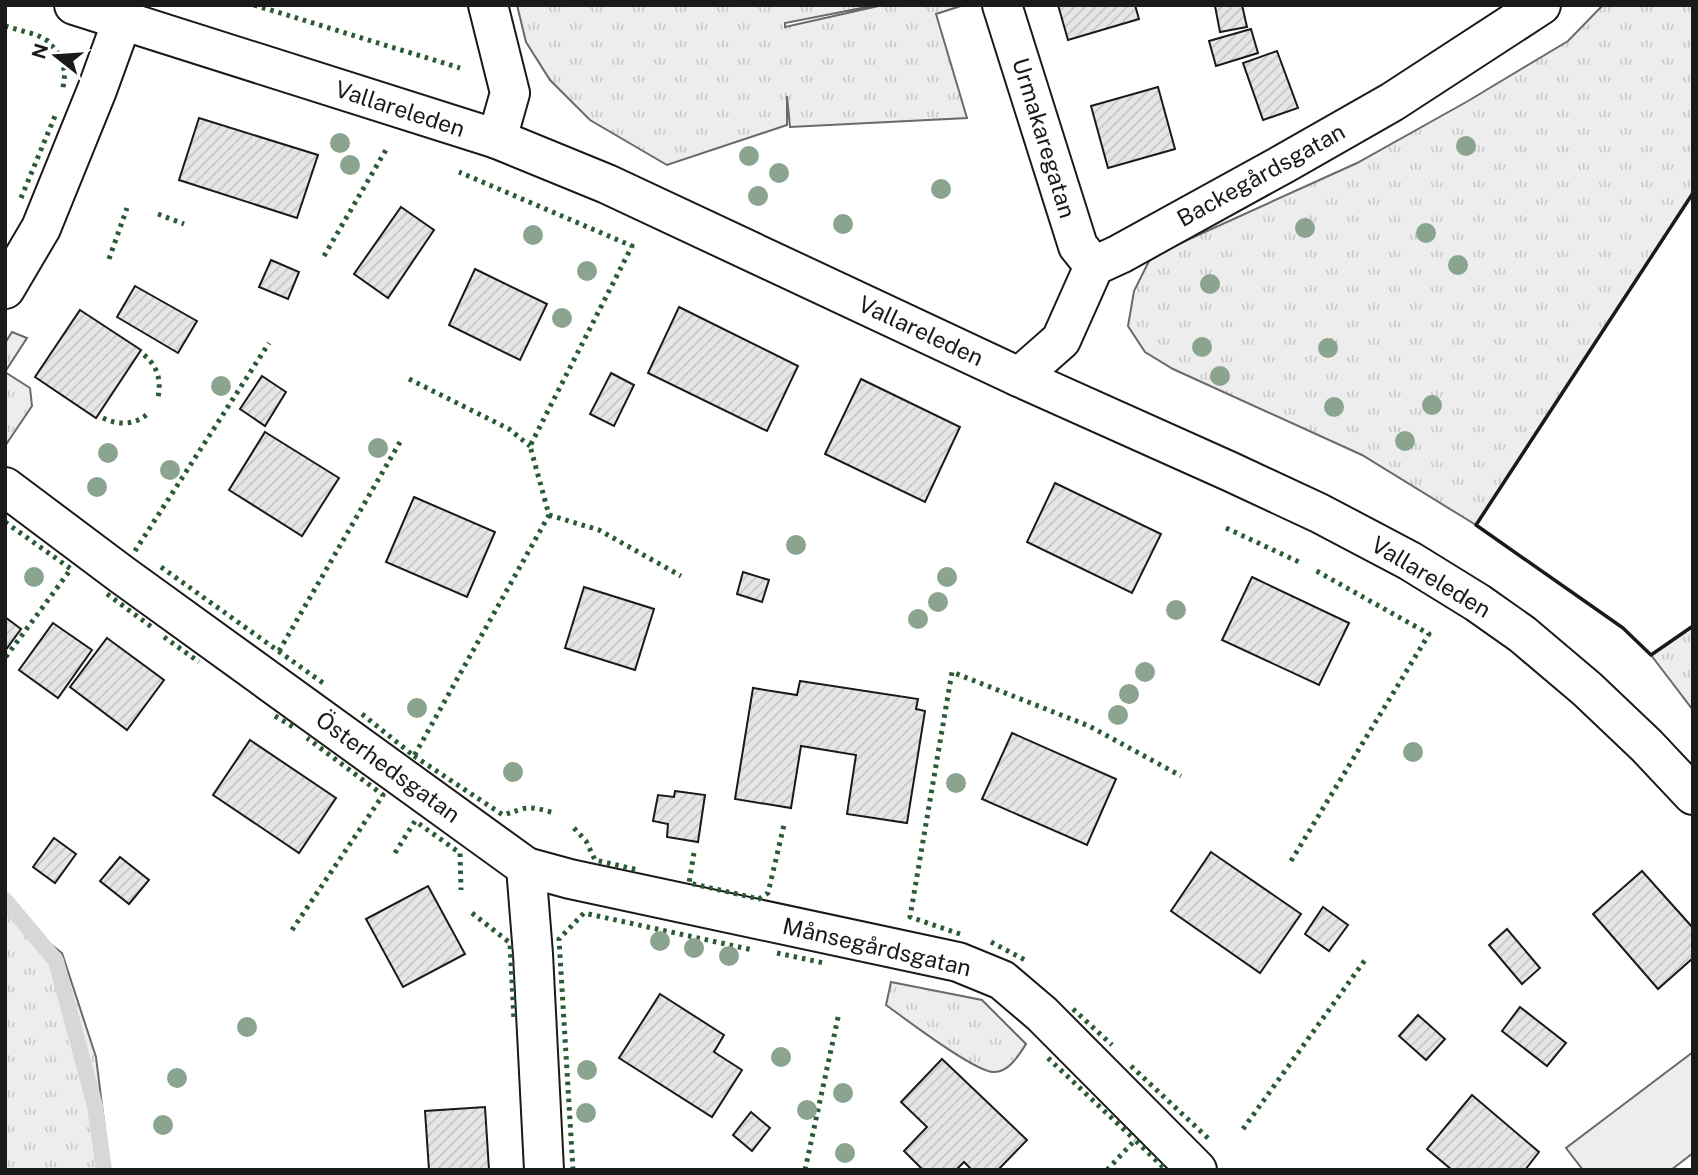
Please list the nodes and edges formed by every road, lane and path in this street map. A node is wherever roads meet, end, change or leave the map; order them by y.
1 (74, 5) edge
2 (488, 5) edge
3 (1002, 5) edge
4 (1540, 6) edge
5 (122, 21) junction
6 (497, 139) junction
7 (1094, 266) junction
8 (5, 289) edge
9 (1019, 377) junction
10 (5, 487) edge
11 (1693, 795) edge
12 (526, 867) junction
13 (544, 1170) edge
14 (1197, 1170) edge

1 - 5 street, Vallareleden
2 - 6 street
3 - 7 street, Urmakaregatan
4 - 7 street, Backegårdsgatan
5 - 6 street, Vallareleden
5 - 8 street
6 - 9 street, Vallareleden
7 - 9 street
9 - 11 street, Vallareleden
10 - 12 street, Österhedsgatan
12 - 13 street
12 - 14 street, Månsegårdsgatan

